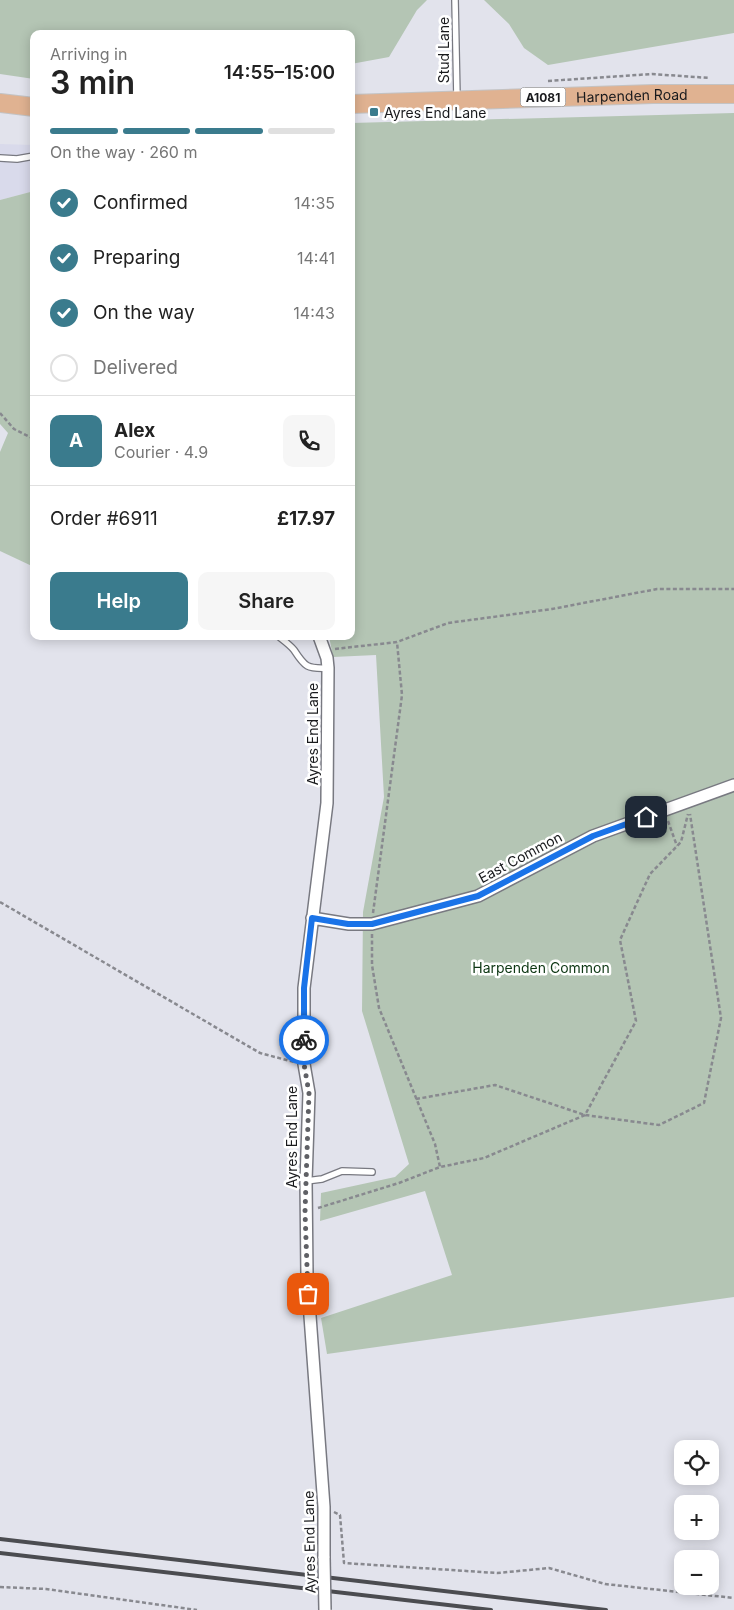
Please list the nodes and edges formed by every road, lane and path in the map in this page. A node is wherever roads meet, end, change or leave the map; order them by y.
1 (455, 0) edge
2 (734, 94) edge
3 (457, 100) junction
4 (0, 103) edge
5 (355, 104) edge
6 (30, 107) edge
7 (30, 157) edge
8 (0, 158) edge
9 (0, 413) edge
10 (30, 437) edge
11 (734, 589) edge
12 (283, 640) edge
13 (320, 640) edge
14 (397, 642) junction
15 (324, 650) junction
16 (328, 668) junction
17 (734, 785) edge
18 (664, 810) junction
19 (677, 846) junction
20 (0, 902) edge
21 (312, 918) junction
22 (372, 924) junction
23 (304, 1064) junction
24 (416, 1099) junction
25 (585, 1115) junction
26 (440, 1167) junction
27 (372, 1172) dead end
28 (306, 1181) junction
29 (305, 1212) junction
30 (324, 1507) junction
31 (0, 1587) edge
32 (734, 1598) edge
33 (197, 1610) edge
34 (326, 1610) edge

1 - 3 lane, Stud Lane
2 - 3 main road, Harpenden Road / A1081
3 - 5 main road, Harpenden Road / A1081
4 - 6 main road
7 - 8 lane
9 - 10 path
11 - 14 path
12 - 16 lane
13 - 15 street, Ayres End Lane
14 - 15 path
14 - 22 path
15 - 16 street, Ayres End Lane
16 - 21 street, Ayres End Lane
17 - 18 street, East Common
18 - 19 path
18 - 22 street, East Common
19 - 25 path
19 - 25 path
20 - 23 path
21 - 22 street, East Common
21 - 23 street, Ayres End Lane
22 - 24 path
23 - 28 street, Ayres End Lane
24 - 25 path
24 - 26 path
25 - 26 path
26 - 29 path
27 - 28 lane
28 - 29 street, Ayres End Lane
29 - 30 street, Ayres End Lane
30 - 32 path
30 - 34 street, Ayres End Lane, bridge
31 - 33 path

